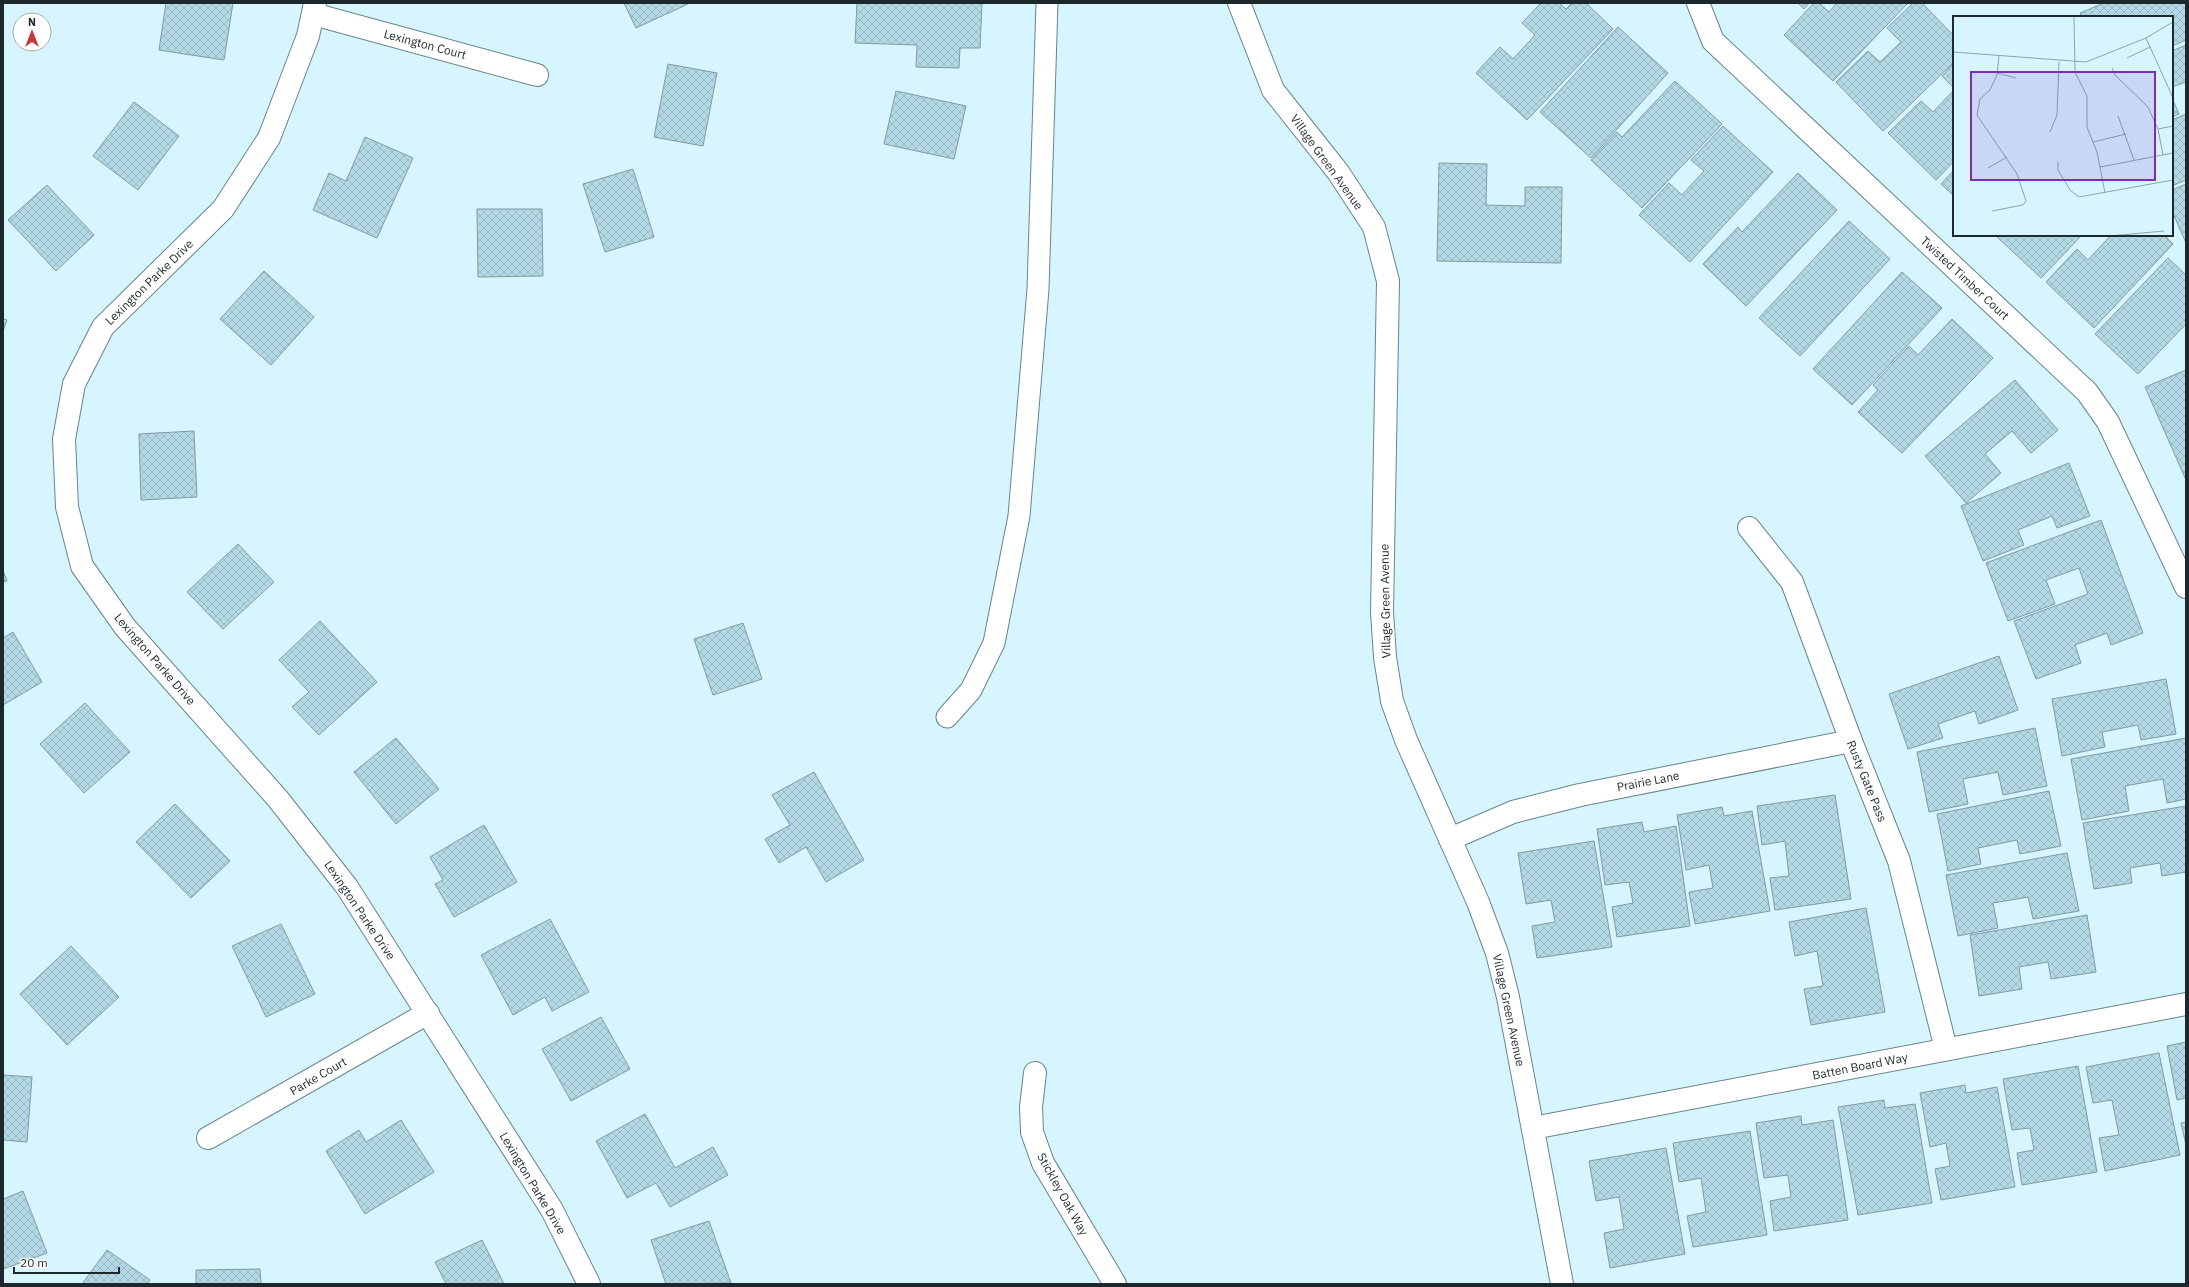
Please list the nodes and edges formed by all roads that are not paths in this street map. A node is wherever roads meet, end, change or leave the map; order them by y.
1 (1047, 3) edge
2 (1239, 3) edge
3 (1698, 3) edge
4 (314, 8) edge
5 (537, 75) dead end
6 (1749, 528) dead end
7 (2186, 587) edge
8 (947, 717) dead end
9 (1851, 741) junction
10 (1450, 839) junction
11 (2186, 1004) edge
12 (428, 1013) junction
13 (1946, 1049) junction
14 (1035, 1073) dead end
15 (1533, 1128) junction
16 (208, 1138) dead end
17 (589, 1284) edge
18 (1115, 1284) edge
19 (1562, 1284) edge

1 - 8 lane
2 - 10 street, Village Green Avenue
3 - 7 street, Twisted Timber Court
4 - 5 street, Lexington Court
4 - 12 street, Lexington Parke Drive
6 - 9 street, Rusty Gate Pass
9 - 10 street, Prairie Lane
9 - 13 street, Rusty Gate Pass
10 - 15 street, Village Green Avenue
11 - 13 street, Batten Board Way
12 - 16 street, Parke Court
12 - 17 street, Lexington Parke Drive
13 - 15 street, Batten Board Way
14 - 18 street, Stickley Oak Way
15 - 19 street, Village Green Avenue

